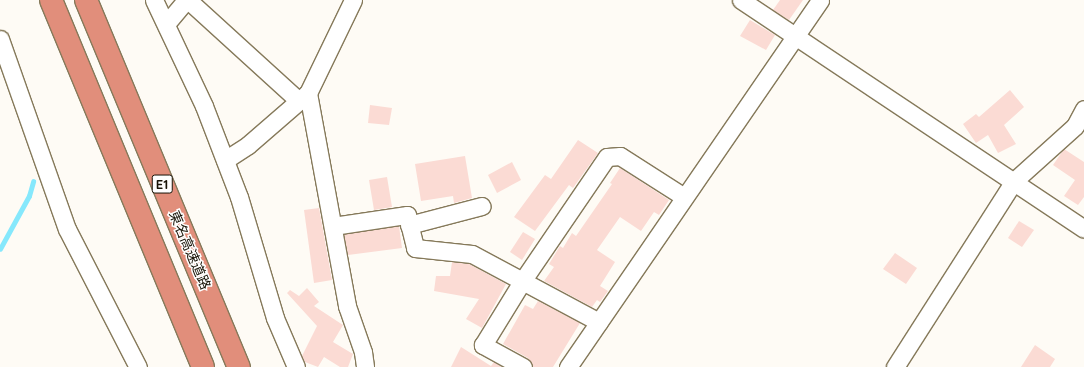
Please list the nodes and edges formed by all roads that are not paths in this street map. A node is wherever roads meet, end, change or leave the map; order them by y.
1 (51, 0) edge
2 (154, 0) edge
3 (187, 0) edge
4 (353, 0) edge
5 (741, 0) edge
6 (820, 0) edge
7 (87, 3) edge
8 (166, 24) junction
9 (795, 37) junction
10 (0, 39) edge
11 (303, 97) junction
12 (1084, 109) edge
13 (225, 160) junction
14 (1014, 182) junction
15 (684, 197) junction
16 (482, 206) dead end
17 (409, 225) junction
18 (333, 226) junction
19 (1084, 229) edge
20 (523, 280) junction
21 (599, 322) junction
22 (894, 366) edge
23 (138, 367) edge
24 (203, 367) edge
25 (239, 367) edge
26 (296, 367) edge
27 (365, 367) edge
28 (523, 367) edge
29 (568, 367) edge

1 - 24 highway, E1
2 - 8 street
3 - 8 street
3 - 11 street
4 - 11 street
5 - 9 street
6 - 9 street
7 - 25 highway, 東名高速道路 / E1
8 - 13 street
9 - 14 street
9 - 15 street
10 - 23 street
11 - 13 street
11 - 18 street
12 - 14 street
13 - 26 street
14 - 19 street
14 - 22 street
15 - 20 street
15 - 21 street
16 - 17 street
17 - 18 street
17 - 20 street
18 - 27 street
20 - 21 street
20 - 28 street
21 - 29 street

